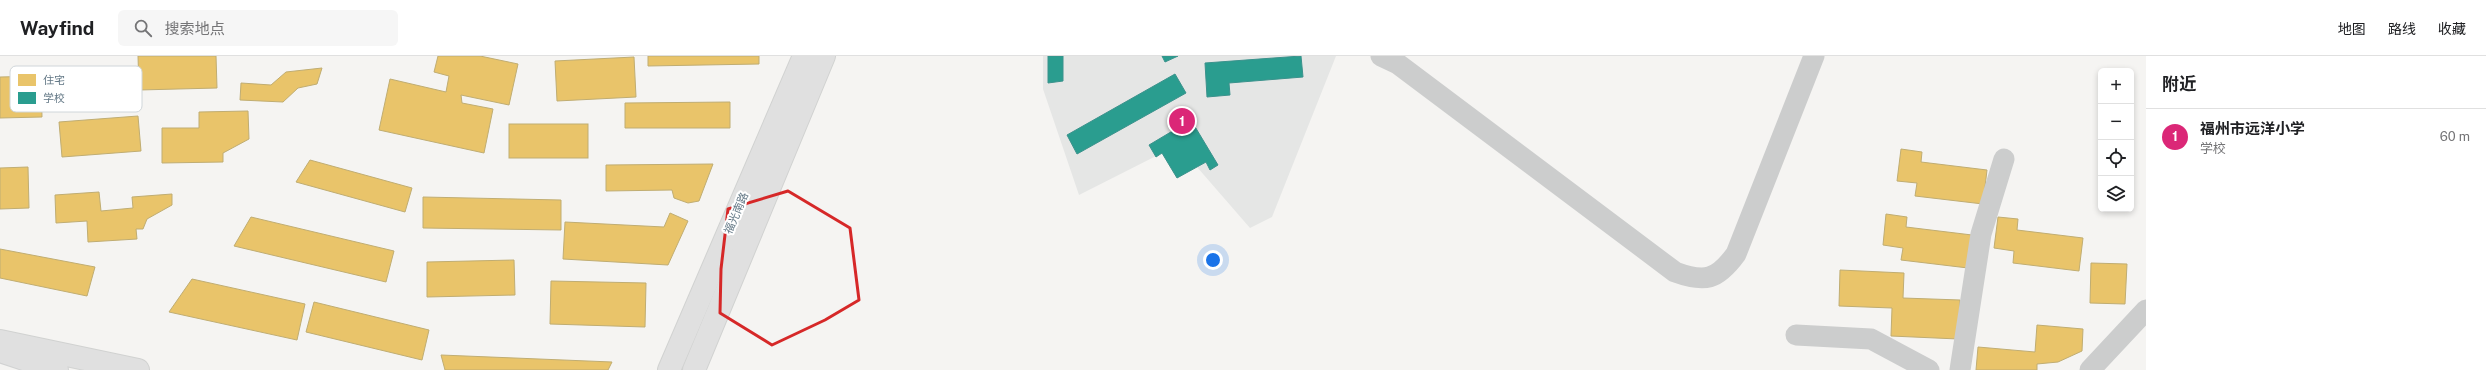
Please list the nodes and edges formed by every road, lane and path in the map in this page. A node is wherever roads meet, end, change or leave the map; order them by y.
1 (804, 56) edge
2 (824, 56) edge
3 (1381, 56) edge
4 (1814, 56) edge
5 (2004, 159) dead end
6 (2146, 310) edge
7 (1796, 335) dead end
8 (707, 336) junction
9 (0, 341) edge
10 (0, 350) edge
11 (668, 365) edge
12 (57, 370) edge
13 (138, 370) edge
14 (694, 370) edge
15 (708, 370) edge
16 (1929, 370) edge
17 (1960, 370) edge
18 (2090, 370) edge

1 - 11 main road, 福光南路
2 - 8 main road, 福光南路
3 - 4 street
5 - 17 street
6 - 18 street
7 - 16 street
8 - 14 main road, 福光南路
8 - 15 main road
9 - 13 main road
10 - 12 main road

